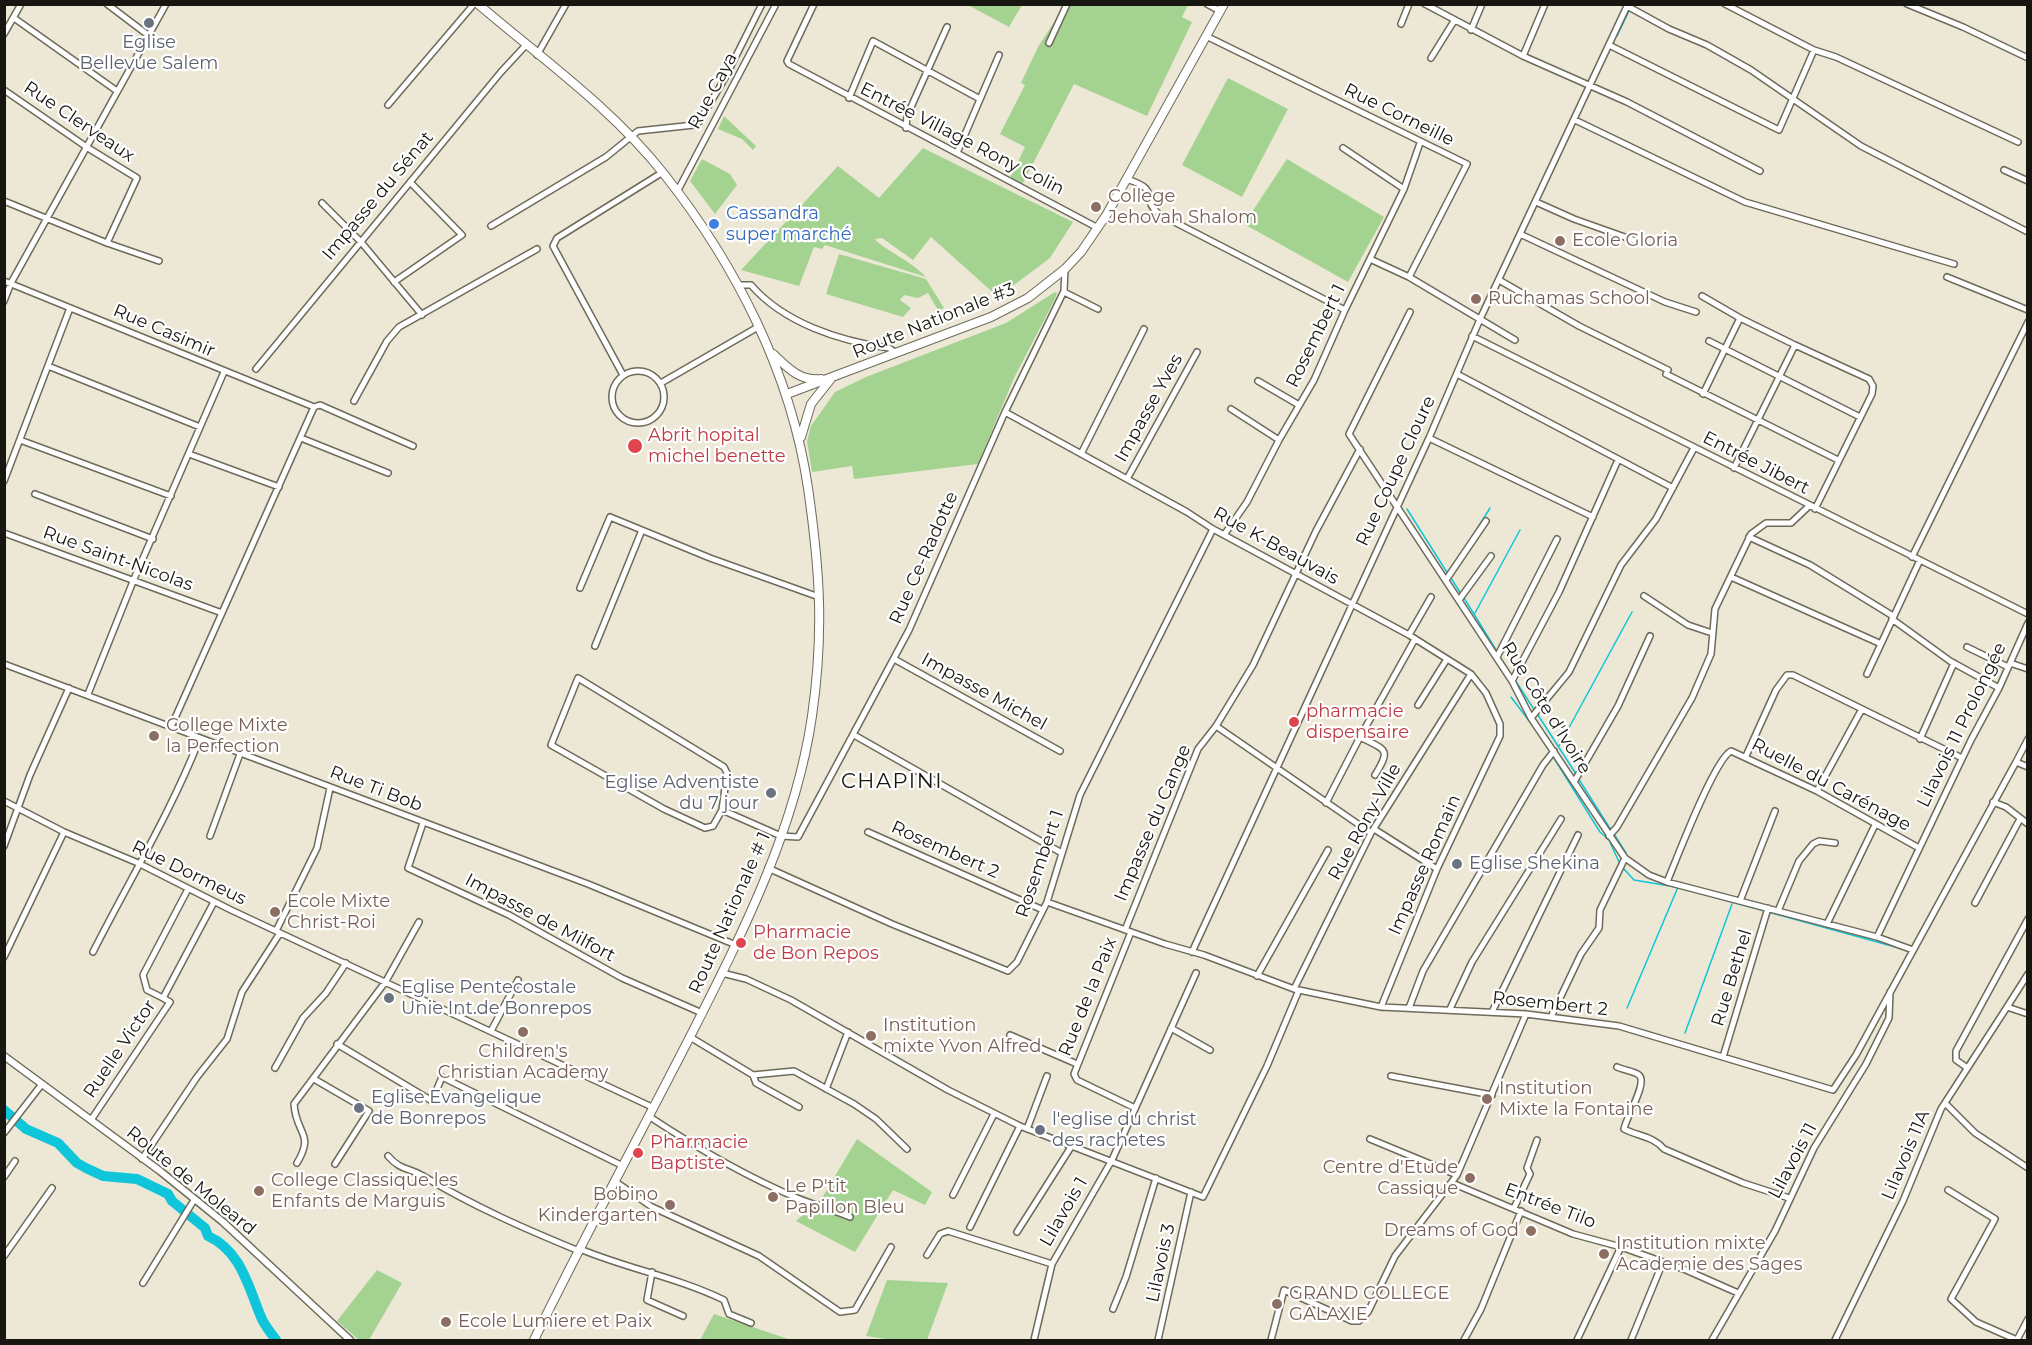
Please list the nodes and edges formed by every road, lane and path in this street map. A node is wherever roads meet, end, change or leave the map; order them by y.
1 (21, 4) edge
2 (107, 4) edge
3 (166, 4) edge
4 (476, 4) edge
5 (566, 4) edge
6 (762, 4) edge
7 (776, 4) edge
8 (814, 4) edge
9 (1067, 4) edge
10 (1207, 4) edge
11 (1409, 4) edge
12 (1425, 4) edge
13 (1482, 4) edge
14 (1545, 4) edge
15 (1725, 4) edge
16 (1907, 4) edge
17 (1628, 5) edge
18 (1222, 8) edge
19 (14, 18) junction
20 (1454, 21) junction
21 (1401, 24) dead end
22 (947, 27) dead end
23 (1471, 30) junction
24 (4, 34) edge
25 (148, 35) junction
26 (1206, 36) junction
27 (1049, 43) dead end
28 (526, 45) junction
29 (1609, 45) junction
30 (1815, 50) junction
31 (537, 55) junction
32 (999, 55) dead end
33 (1523, 56) junction
34 (1431, 58) dead end
35 (2028, 58) edge
36 (928, 71) junction
37 (1589, 86) junction
38 (4, 90) edge
39 (117, 91) junction
40 (849, 98) junction
41 (1792, 98) junction
42 (981, 99) junction
43 (388, 105) dead end
44 (1575, 120) junction
45 (906, 128) junction
46 (632, 137) junction
47 (2018, 142) dead end
48 (1420, 143) junction
49 (87, 148) junction
50 (1343, 148) dead end
51 (957, 153) junction
52 (2004, 170) dead end
53 (1760, 171) dead end
54 (663, 172) junction
55 (1126, 179) junction
56 (2028, 181) edge
57 (410, 182) junction
58 (1404, 189) junction
59 (677, 192) junction
60 (4, 201) edge
61 (322, 202) dead end
62 (1536, 202) junction
63 (47, 219) junction
64 (491, 226) dead end
65 (1098, 228) junction
66 (2028, 232) edge
67 (1520, 234) junction
68 (1636, 241) dead end
69 (361, 242) junction
70 (107, 243) junction
71 (537, 249) dead end
72 (1370, 260) junction
73 (159, 261) dead end
74 (1954, 264) dead end
75 (1065, 269) junction
76 (1947, 277) dead end
77 (1409, 278) junction
78 (1498, 280) junction
79 (8, 282) edge
80 (394, 282) junction
81 (738, 285) junction
82 (1064, 292) junction
83 (1702, 296) dead end
84 (4, 301) edge
85 (70, 308) junction
86 (1098, 309) dead end
87 (1345, 310) junction
88 (2028, 310) edge
89 (1410, 312) dead end
90 (1696, 312) dead end
91 (422, 315) junction
92 (1481, 317) junction
93 (1740, 318) junction
94 (2028, 322) edge
95 (758, 327) junction
96 (1144, 329) dead end
97 (1472, 336) junction
98 (1515, 340) dead end
99 (1709, 341) dead end
100 (1796, 345) junction
101 (1725, 349) junction
102 (771, 352) junction
103 (1197, 352) dead end
104 (896, 354) junction
105 (48, 366) junction
106 (256, 369) dead end
107 (224, 372) junction
108 (1457, 374) junction
109 (622, 375) junction
110 (1779, 377) junction
111 (831, 378) junction
112 (1258, 381) dead end
113 (661, 383) junction
114 (787, 394) junction
115 (1703, 394) junction
116 (354, 401) dead end
117 (1299, 405) junction
118 (314, 407) junction
119 (1231, 409) dead end
120 (1009, 414) junction
121 (1860, 417) junction
122 (1758, 420) junction
123 (200, 428) junction
124 (301, 438) junction
125 (801, 438) junction
126 (1429, 438) junction
127 (20, 440) junction
128 (1279, 440) junction
129 (412, 446) dead end
130 (1694, 448) junction
131 (1360, 449) junction
132 (189, 454) junction
133 (1082, 454) junction
134 (1618, 460) junction
135 (1838, 460) junction
136 (1734, 468) junction
137 (388, 473) dead end
138 (1126, 479) junction
139 (4, 481) edge
140 (279, 487) junction
141 (1673, 488) junction
142 (35, 494) dead end
143 (171, 496) junction
144 (1396, 504) junction
145 (1812, 507) junction
146 (1593, 517) junction
147 (1486, 521) dead end
148 (1213, 529) junction
149 (642, 530) junction
150 (4, 533) edge
151 (1224, 535) junction
152 (1749, 537) junction
153 (153, 539) junction
154 (1557, 539) dead end
155 (1491, 556) dead end
156 (1912, 556) junction
157 (1920, 560) junction
158 (1297, 573) junction
159 (1731, 577) junction
160 (134, 579) junction
161 (1446, 580) junction
162 (580, 588) dead end
163 (1644, 596) dead end
164 (821, 597) junction
165 (1431, 597) dead end
166 (1459, 600) junction
167 (1352, 603) junction
168 (222, 613) junction
169 (2028, 614) edge
170 (1892, 618) junction
171 (2028, 623) edge
172 (1712, 633) junction
173 (1409, 635) junction
174 (1650, 636) dead end
175 (1415, 639) junction
176 (1879, 643) junction
177 (595, 646) dead end
178 (1967, 647) dead end
179 (1497, 657) junction
180 (894, 659) junction
181 (1447, 659) junction
182 (1954, 663) junction
183 (4, 664) edge
184 (2009, 665) junction
185 (2028, 669) edge
186 (1471, 674) junction
187 (1867, 674) dead end
188 (1512, 681) junction
189 (69, 688) junction
190 (1999, 688) junction
191 (88, 694) junction
192 (1418, 705) dead end
193 (1862, 709) junction
194 (1531, 718) junction
195 (1216, 726) junction
196 (171, 727) junction
197 (854, 735) junction
198 (1500, 736) joint
199 (1360, 737) junction
200 (200, 738) junction
201 (1920, 739) junction
202 (2028, 739) edge
203 (1060, 751) dead end
204 (1554, 751) junction
205 (240, 754) junction
206 (1746, 756) junction
207 (1962, 758) junction
208 (2016, 762) junction
209 (2028, 767) edge
210 (1276, 769) junction
211 (1375, 775) dead end
212 (1574, 782) junction
213 (330, 788) junction
214 (1817, 792) junction
215 (4, 801) edge
216 (1326, 802) junction
217 (1993, 802) junction
218 (20, 809) junction
219 (722, 810) junction
220 (1775, 811) dead end
221 (1561, 819) dead end
222 (2020, 819) junction
223 (423, 823) junction
224 (2028, 824) edge
225 (1875, 825) junction
226 (1372, 831) junction
227 (64, 832) junction
228 (868, 832) dead end
229 (210, 836) dead end
230 (781, 836) junction
231 (1578, 836) dead end
232 (1609, 836) junction
233 (1834, 843) dead end
234 (4, 846) edge
235 (1919, 848) junction
236 (1328, 850) dead end
237 (1060, 852) junction
238 (1624, 860) junction
239 (138, 863) junction
240 (768, 868) junction
241 (1437, 869) junction
242 (1667, 882) junction
243 (188, 889) junction
244 (1740, 901) junction
245 (214, 902) junction
246 (1047, 902) junction
247 (1976, 903) dead end
248 (1768, 908) junction
249 (1043, 910) junction
250 (1778, 911) junction
251 (2028, 919) edge
252 (419, 922) dead end
253 (1827, 924) junction
254 (1128, 931) junction
255 (278, 932) junction
256 (1877, 937) junction
257 (736, 945) junction
258 (1913, 950) junction
259 (93, 952) dead end
260 (1192, 952) junction
261 (4, 957) edge
262 (346, 963) junction
263 (722, 973) junction
264 (1196, 973) dead end
265 (2028, 974) edge
266 (1257, 976) junction
267 (518, 980) dead end
268 (386, 981) junction
269 (1297, 990) junction
270 (1890, 992) junction
271 (163, 999) junction
272 (1381, 1007) junction
273 (2007, 1007) junction
274 (1409, 1008) junction
275 (1450, 1009) junction
276 (1492, 1012) junction
277 (702, 1013) junction
278 (1526, 1014) junction
279 (2028, 1014) edge
280 (1551, 1017) junction
281 (1171, 1028) junction
282 (491, 1031) junction
283 (848, 1032) junction
284 (1010, 1035) dead end
285 (690, 1037) junction
286 (337, 1044) junction
287 (1210, 1050) dead end
288 (4, 1056) edge
289 (1724, 1057) junction
290 (1077, 1064) junction
291 (1617, 1067) dead end
292 (1966, 1067) junction
293 (275, 1068) dead end
294 (753, 1075) junction
295 (1047, 1076) dead end
296 (1391, 1076) dead end
297 (314, 1079) junction
298 (42, 1084) junction
299 (826, 1089) junction
300 (1833, 1090) junction
301 (1491, 1095) junction
302 (1846, 1097) junction
303 (1945, 1102) junction
304 (799, 1107) dead end
305 (654, 1108) junction
306 (1134, 1108) junction
307 (994, 1114) junction
308 (650, 1117) junction
309 (91, 1120) junction
310 (1020, 1126) junction
311 (1027, 1129) junction
312 (4, 1134) edge
313 (1370, 1139) dead end
314 (1537, 1140) dead end
315 (1071, 1147) junction
316 (907, 1149) dead end
317 (388, 1156) dead end
318 (142, 1159) junction
319 (1112, 1160) junction
320 (15, 1161) dead end
321 (297, 1163) dead end
322 (335, 1164) dead end
323 (623, 1166) junction
324 (2028, 1168) edge
325 (1457, 1175) junction
326 (4, 1177) edge
327 (1156, 1178) junction
328 (616, 1182) junction
329 (1452, 1183) junction
330 (52, 1188) dead end
331 (1948, 1190) dead end
332 (1191, 1192) junction
333 (953, 1195) dead end
334 (1789, 1198) junction
335 (195, 1200) junction
336 (1514, 1208) junction
337 (1521, 1211) junction
338 (850, 1216) dead end
339 (970, 1227) dead end
340 (1017, 1232) dead end
341 (891, 1247) dead end
342 (1621, 1247) junction
343 (579, 1250) junction
344 (927, 1255) dead end
345 (4, 1256) edge
346 (1663, 1262) junction
347 (1052, 1263) junction
348 (652, 1272) junction
349 (143, 1283) dead end
350 (1738, 1293) junction
351 (1113, 1309) dead end
352 (683, 1316) dead end
353 (2028, 1319) edge
354 (751, 1323) dead end
355 (2017, 1340) edge
356 (350, 1341) edge
357 (534, 1341) edge
358 (1034, 1341) edge
359 (1158, 1341) edge
360 (1271, 1341) edge
361 (1464, 1341) edge
362 (1577, 1341) edge
363 (1631, 1341) edge
364 (1712, 1341) edge
365 (1835, 1341) edge

1 - 19 street
2 - 25 street
3 - 25 street
4 - 28 main road, Route Nationale # 1
4 - 43 street
5 - 31 street
6 - 46 street
7 - 59 street, Rue Caya
8 - 40 street, Entrée Village Rony Colin
9 - 27 street
10 - 18 street
11 - 21 street
12 - 20 street
13 - 23 street
14 - 33 street
15 - 30 street
16 - 35 street
17 - 29 street, Rue Coupe Cloure
17 - 41 street
18 - 26 main road, Route Nationale #3
19 - 24 street
19 - 39 street
20 - 23 street
20 - 34 street
22 - 36 street
23 - 33 street
25 - 39 street
26 - 48 street, Rue Corneille
26 - 55 main road, Route Nationale #3
28 - 31 main road, Route Nationale # 1
28 - 57 street, Impasse du Sénat
29 - 37 street, Rue Coupe Cloure
29 - 41 street
30 - 41 street
30 - 47 street
31 - 46 main road, Route Nationale # 1
32 - 42 street
33 - 37 street
36 - 40 street
36 - 42 street
36 - 45 street
37 - 44 street, Rue Coupe Cloure
37 - 53 street
38 - 49 street, Rue Clerveaux
39 - 49 street
40 - 45 street, Entrée Village Rony Colin
41 - 66 street
42 - 51 street
44 - 62 street, Rue Coupe Cloure
44 - 74 street
45 - 51 street, Entrée Village Rony Colin
46 - 54 main road, Route Nationale # 1
46 - 64 street
48 - 58 street, Rosembert 1
48 - 77 street, Rue Corneille
49 - 63 street
49 - 70 street, Rue Clerveaux
50 - 58 street
51 - 65 street, Entrée Village Rony Colin
52 - 56 street
54 - 59 main road, Route Nationale # 1
54 - 109 street
55 - 65 main road, Route Nationale #3
55 - 87 street
57 - 69 street, Impasse du Sénat
57 - 80 street
58 - 72 street, Rosembert 1
59 - 81 main road, Route Nationale # 1
60 - 63 street
61 - 69 street
62 - 67 street, Rue Coupe Cloure
62 - 68 street
63 - 70 street
63 - 79 street
65 - 75 main road, Route Nationale #3
67 - 78 street, Rue Coupe Cloure
67 - 90 street
69 - 80 street
69 - 106 street, Impasse du Sénat
70 - 73 street
71 - 91 street
72 - 77 street
72 - 87 street, Rosembert 1
75 - 82 street, Rue Ce-Radotte
75 - 104 main road, Route Nationale #3
76 - 88 street
77 - 92 street
78 - 92 street, Rue Coupe Cloure
78 - 115 street
79 - 84 street
79 - 85 street, Rue Casimir
80 - 91 street
81 - 95 main road, Route Nationale # 1
81 - 104 street
82 - 86 street
82 - 120 street, Rue Ce-Radotte
83 - 93 street
85 - 105 street
85 - 107 street, Rue Casimir
87 - 117 street, Rosembert 1
89 - 131 street, Rue Côte d'Ivoire
91 - 116 street
92 - 97 street, Rue Coupe Cloure
92 - 98 street
93 - 100 street
93 - 101 street
94 - 156 street
95 - 102 main road, Route Nationale # 1
95 - 113 street
96 - 133 street
97 - 108 street, Rue Coupe Cloure
97 - 130 street, Entrée Jibert
99 - 101 street
100 - 110 street
100 - 121 street
101 - 110 street
101 - 115 street
102 - 111 main road
102 - 114 main road, Route Nationale # 1
103 - 138 street, Impasse Yves
104 - 111 main road, Route Nationale #3
105 - 123 street
105 - 127 street
107 - 118 street, Rue Casimir
107 - 123 street
108 - 126 street, Rue Coupe Cloure
108 - 134 street
109 - 113 street
109 - 113 street
110 - 121 street
110 - 122 street
111 - 114 main road, Route Nationale #3
111 - 125 main road
112 - 117 street
114 - 125 main road, Route Nationale # 1
115 - 122 street
117 - 128 street, Rosembert 1
118 - 124 street
118 - 129 street, Rue Casimir
119 - 128 street
120 - 133 street, Rue K-Beauvais
120 - 180 street, Rue Ce-Radotte
121 - 135 street
122 - 135 street
122 - 136 street
123 - 132 street
124 - 137 street
124 - 140 street
125 - 164 main road, Route Nationale # 1
126 - 144 street, Rue Coupe Cloure
126 - 146 street
127 - 139 street
127 - 143 street
128 - 151 street, Rosembert 1
130 - 136 street, Entrée Jibert
130 - 141 street
131 - 144 street, Rue Côte d'Ivoire
131 - 158 street, Impasse du Cange
132 - 140 street
132 - 143 street
133 - 138 street, Rue K-Beauvais
134 - 141 street
134 - 146 street
135 - 145 street
136 - 145 street, Entrée Jibert
138 - 148 street, Rue K-Beauvais
140 - 168 street
141 - 194 street
142 - 153 street
143 - 153 street
144 - 161 street, Rue Côte d'Ivoire
144 - 167 street, Rue Coupe Cloure
145 - 152 street
145 - 156 street, Entrée Jibert
146 - 188 street
147 - 161 street
148 - 151 street, Rue K-Beauvais
148 - 237 street, Rosembert 1
149 - 162 street
149 - 164 street
149 - 177 street
150 - 160 street, Rue Saint-Nicolas
151 - 158 street, Rue K-Beauvais
152 - 159 street
152 - 170 street
153 - 160 street
154 - 179 street
155 - 166 street
156 - 157 street, Entrée Jibert
157 - 169 street, Entrée Jibert
157 - 170 street
158 - 167 street, Rue K-Beauvais
158 - 195 street, Impasse du Cange
159 - 172 street
159 - 176 street
160 - 168 street, Rue Saint-Nicolas
160 - 191 street
161 - 166 street, Rue Côte d'Ivoire
163 - 172 street
164 - 230 main road, Route Nationale # 1
165 - 173 street
166 - 179 street, Rue Côte d'Ivoire
167 - 173 street, Rue K-Beauvais
167 - 210 street, Rue Coupe Cloure
168 - 196 street
170 - 176 street
170 - 182 street
171 - 184 street, Lilavois 11 Prolongée
172 - 232 street
173 - 175 street, Rue K-Beauvais
174 - 212 street
175 - 181 street, Rue K-Beauvais
175 - 199 street
176 - 187 street
178 - 184 street
179 - 188 street, Rue Côte d'Ivoire
180 - 197 street, Rue Ce-Radotte
180 - 203 street, Impasse Michel
181 - 186 street, Rue K-Beauvais
181 - 192 street
182 - 190 street
182 - 201 street
183 - 189 street, Rue Ti Bob
184 - 185 street
184 - 190 street, Lilavois 11 Prolongée
186 - 198 street, Rue K-Beauvais
186 - 226 street, Rue Rony-Ville
188 - 194 street, Rue Côte d'Ivoire
189 - 191 street, Rue Ti Bob
189 - 218 street
190 - 207 street, Lilavois 11 Prolongée
191 - 196 street, Rue Ti Bob
193 - 201 street
193 - 206 street
193 - 214 street
194 - 204 street, Rue Côte d'Ivoire
195 - 210 street
195 - 254 street, Impasse du Cange
196 - 200 street, Rue Ti Bob
197 - 230 street, Rue Ce-Radotte
197 - 237 street
198 - 241 street, Impasse Romain
199 - 211 street
199 - 216 street
200 - 205 street, Rue Ti Bob
200 - 239 street
201 - 207 street
202 - 208 street
204 - 212 street, Rue Côte d'Ivoire
204 - 274 street
205 - 213 street, Rue Ti Bob
205 - 229 street
206 - 214 street, Ruelle du Carénage
206 - 242 street, Ruelle du Carénage
207 - 235 street, Lilavois 11 Prolongée
208 - 209 street
208 - 217 street
210 - 216 street
210 - 260 street, Rue Coupe Cloure
212 - 232 street, Rue Côte d'Ivoire
213 - 223 street, Rue Ti Bob
213 - 255 street
214 - 225 street, Ruelle du Carénage
215 - 218 street, Rue Dormeus
216 - 226 street
217 - 222 street
217 - 258 street
218 - 227 street, Rue Dormeus
218 - 234 street
219 - 219 street
219 - 230 street
220 - 244 street
221 - 275 street
222 - 224 street
222 - 247 street
223 - 257 street, Rue Ti Bob
223 - 277 street, Impasse de Milfort
225 - 235 street, Ruelle du Carénage
225 - 253 street
226 - 241 street
226 - 269 street, Rue Rony-Ville
227 - 239 street, Rue Dormeus
227 - 261 street
228 - 249 street, Rosembert 2
230 - 240 main road, Route Nationale # 1
231 - 276 street
232 - 238 street, Rue Côte d'Ivoire
233 - 250 street
235 - 256 street, Lilavois 11 Prolongée
236 - 266 street
237 - 246 street, Rosembert 1
238 - 242 street, Rue Côte d'Ivoire
238 - 280 street
239 - 243 street, Rue Dormeus
239 - 259 street
240 - 249 street, Rosembert 1
240 - 257 main road, Route Nationale # 1
241 - 272 street, Impasse Romain
242 - 244 street, Rue Côte d'Ivoire
243 - 245 street, Rue Dormeus
243 - 271 street
244 - 248 street, Rue Côte d'Ivoire
245 - 255 street, Rue Dormeus
245 - 271 street, Ruelle Victor
246 - 249 street, Rosembert 1
246 - 254 street, Rosembert 2
248 - 250 street, Rue Côte d'Ivoire
248 - 289 street, Rue Bethel
250 - 253 street, Rue Côte d'Ivoire
251 - 292 street
252 - 268 street
253 - 256 street, Rue Côte d'Ivoire
254 - 260 street, Rosembert 2
254 - 290 street, Rue de la Paix
255 - 262 street, Rue Dormeus
255 - 318 street
256 - 258 street, Rue Côte d'Ivoire
257 - 263 main road, Route Nationale # 1
258 - 270 street
260 - 266 street, Rosembert 2
262 - 268 street, Rue Dormeus
262 - 293 street
263 - 277 main road, Route Nationale # 1
263 - 283 street
264 - 281 street, Lilavois 1
265 - 273 street, Lilavois 11A
266 - 269 street, Rosembert 2
267 - 282 street
268 - 282 street, Rue Dormeus
268 - 286 street
269 - 272 street, Rosembert 2
269 - 332 street, Rue Rony-Ville
270 - 300 street
270 - 302 street, Lilavois 11
271 - 309 street, Ruelle Victor
272 - 274 street, Rosembert 2
273 - 279 street
273 - 292 street, Lilavois 11A
274 - 275 street, Rosembert 2
275 - 276 street, Rosembert 2
276 - 278 street, Rosembert 2
277 - 285 main road, Route Nationale # 1
278 - 280 street, Rosembert 2
278 - 301 street
280 - 289 street, Rosembert 2
281 - 287 street
281 - 306 street, Lilavois 1
282 - 305 street, Rue Dormeus
283 - 299 street
283 - 307 street
284 - 290 street
285 - 294 street
285 - 305 main road, Route Nationale # 1
286 - 297 street
286 - 323 street
288 - 298 street, Route de Moleard
289 - 300 street, Rosembert 2
290 - 306 street, Rue de la Paix
291 - 334 street
292 - 303 street, Lilavois 11A
294 - 299 street
294 - 304 street
295 - 311 street
296 - 301 street
297 - 321 street
297 - 322 street
298 - 309 street, Route de Moleard
298 - 312 street
299 - 316 street
300 - 302 street, Rosembert 2
301 - 325 street
302 - 334 street, Lilavois 11
303 - 324 street
303 - 365 street, Lilavois 11A
305 - 308 main road, Route Nationale # 1
306 - 319 street, Lilavois 1
307 - 310 street
307 - 333 street
308 - 323 main road, Route Nationale # 1
308 - 338 street
309 - 318 street, Route de Moleard
310 - 311 street
310 - 339 street
311 - 315 street
313 - 325 street
314 - 336 street
315 - 319 street
315 - 340 street
317 - 343 street
318 - 335 street, Route de Moleard
319 - 327 street
319 - 347 street, Lilavois 1
320 - 326 street
323 - 328 main road, Route Nationale # 1
325 - 329 street
327 - 332 street
327 - 351 street
328 - 341 street
328 - 343 main road, Route Nationale # 1
329 - 336 street, Entrée Tilo
329 - 360 street
330 - 345 street
331 - 355 street
332 - 359 street, Lilavois 3
334 - 350 street, Lilavois 11
335 - 349 street
335 - 356 street, Route de Moleard
336 - 337 street, Entrée Tilo
337 - 342 street, Entrée Tilo
337 - 361 street
342 - 346 street, Entrée Tilo
342 - 362 street
343 - 348 street
343 - 357 main road, Route Nationale # 1
344 - 347 street
346 - 350 street, Entrée Tilo
346 - 363 street
347 - 358 street, Lilavois 1
348 - 352 street
348 - 354 street
350 - 364 street, Lilavois 11
353 - 355 street

